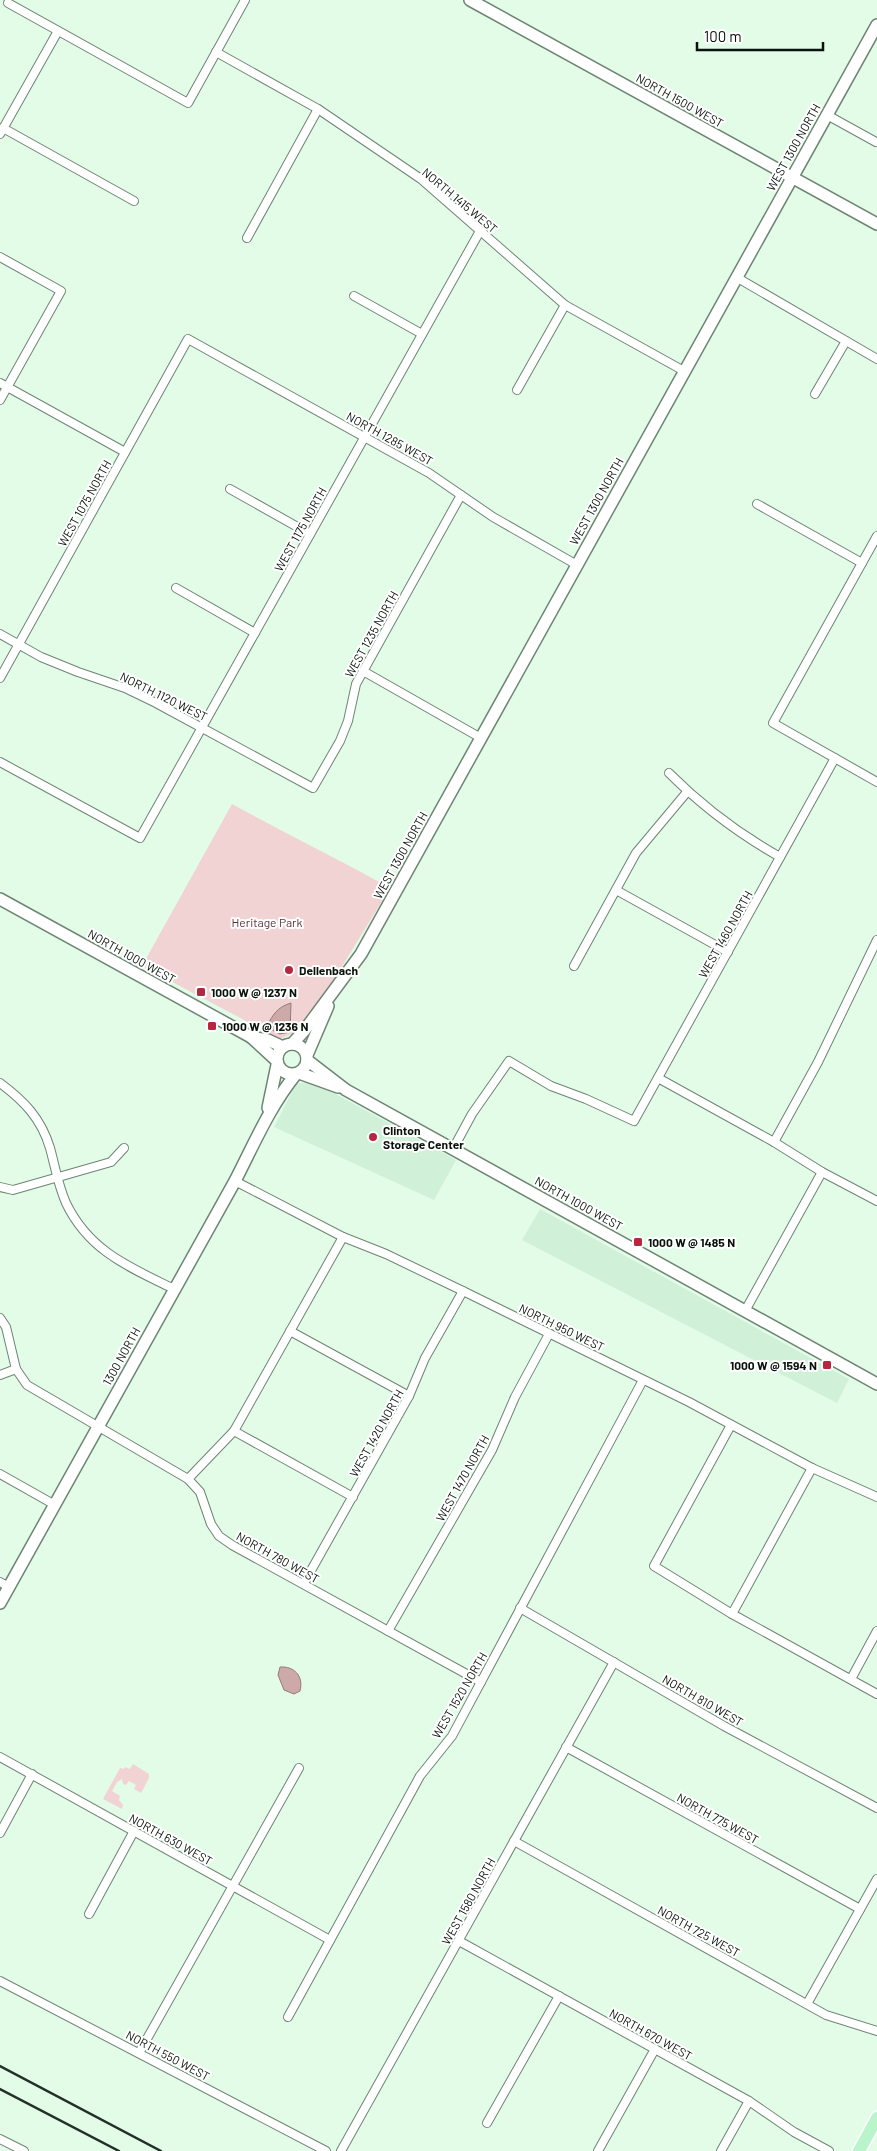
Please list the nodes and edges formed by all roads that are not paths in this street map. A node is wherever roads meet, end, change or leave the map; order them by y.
1 (470, 0) edge
2 (242, 1) edge
3 (8, 3) dead end
4 (877, 25) edge
5 (58, 31) junction
6 (216, 52) junction
7 (318, 109) junction
8 (827, 115) junction
9 (2, 131) edge
10 (876, 142) edge
11 (792, 177) junction
12 (134, 201) dead end
13 (877, 224) edge
14 (480, 231) junction
15 (247, 238) dead end
16 (0, 257) edge
17 (736, 277) junction
18 (354, 296) dead end
19 (565, 305) junction
20 (422, 334) junction
21 (188, 339) joint
22 (846, 341) junction
23 (877, 359) edge
24 (684, 371) junction
25 (4, 385) edge
26 (517, 390) dead end
27 (815, 394) dead end
28 (0, 400) edge
29 (365, 436) junction
30 (125, 452) junction
31 (230, 490) dead end
32 (461, 495) junction
33 (757, 504) dead end
34 (310, 534) junction
35 (877, 536) edge
36 (862, 563) junction
37 (577, 565) junction
38 (176, 588) dead end
39 (255, 632) junction
40 (0, 634) edge
41 (19, 644) junction
42 (363, 671) junction
43 (0, 678) edge
44 (202, 728) junction
45 (481, 738) junction
46 (835, 758) junction
47 (0, 762) edge
48 (669, 773) dead end
49 (877, 782) edge
50 (313, 788) joint
51 (688, 792) junction
52 (780, 857) junction
53 (616, 890) junction
54 (0, 899) edge
55 (877, 940) edge
56 (728, 952) junction
57 (574, 966) dead end
58 (336, 988) junction
59 (251, 1037) junction
60 (287, 1045) junction
61 (307, 1058) junction
62 (277, 1062) junction
63 (298, 1073) junction
64 (658, 1078) junction
65 (0, 1083) edge
66 (346, 1090) junction
67 (264, 1122) junction
68 (774, 1142) junction
69 (124, 1148) dead end
70 (453, 1150) junction
71 (822, 1172) junction
72 (57, 1177) junction
73 (235, 1180) junction
74 (0, 1186) edge
75 (877, 1200) edge
76 (343, 1237) junction
77 (174, 1289) junction
78 (463, 1291) junction
79 (745, 1311) junction
80 (0, 1318) edge
81 (290, 1331) junction
82 (550, 1334) junction
83 (16, 1369) junction
84 (0, 1374) edge
85 (644, 1380) junction
86 (877, 1384) edge
87 (410, 1396) junction
88 (731, 1425) junction
89 (97, 1426) junction
90 (234, 1431) junction
91 (812, 1468) junction
92 (0, 1474) edge
93 (188, 1479) junction
94 (353, 1497) junction
95 (877, 1497) edge
96 (55, 1505) junction
97 (304, 1583) junction
98 (4, 1584) edge
99 (0, 1603) edge
100 (520, 1608) junction
101 (732, 1614) junction
102 (388, 1631) junction
103 (877, 1631) edge
104 (614, 1662) junction
105 (851, 1679) junction
106 (481, 1682) junction
107 (877, 1694) edge
108 (566, 1747) junction
109 (0, 1758) edge
110 (299, 1768) dead end
111 (32, 1774) junction
112 (877, 1808) edge
113 (134, 1831) junction
114 (0, 1833) edge
115 (514, 1841) junction
116 (877, 1879) edge
117 (233, 1886) junction
118 (860, 1909) junction
119 (89, 1914) dead end
120 (330, 1940) junction
121 (459, 1940) junction
122 (0, 1981) edge
123 (559, 1996) junction
124 (807, 2004) junction
125 (288, 2017) dead end
126 (877, 2031) edge
127 (655, 2049) junction
128 (139, 2053) junction
129 (749, 2101) junction
130 (877, 2118) edge
131 (488, 2123) dead end
132 (0, 2139) edge
133 (24, 2151) edge
134 (326, 2151) edge
135 (341, 2151) edge
136 (598, 2151) edge
137 (721, 2151) edge
138 (829, 2151) edge
139 (859, 2151) edge

1 - 11 street, NORTH 1500 WEST
2 - 6 street
3 - 5 street
4 - 8 street, WEST 1300 NORTH
5 - 6 street
5 - 9 street
6 - 7 street, NORTH 1415 WEST
7 - 14 street, NORTH 1415 WEST
7 - 15 street
8 - 10 street
8 - 11 street, WEST 1300 NORTH
9 - 12 street
11 - 13 street, NORTH 1500 WEST
11 - 17 street, WEST 1300 NORTH
14 - 19 street, NORTH 1415 WEST
14 - 20 street, WEST 1175 NORTH
16 - 25 street
17 - 22 street
17 - 24 street, WEST 1300 NORTH
18 - 20 street
19 - 24 street, NORTH 1415 WEST
19 - 26 street
20 - 29 street, WEST 1175 NORTH
21 - 29 street, NORTH 1285 WEST
21 - 30 street, WEST 1075 NORTH
22 - 23 street
22 - 27 street
24 - 37 street, WEST 1300 NORTH
25 - 28 street
25 - 30 street
29 - 32 street, NORTH 1285 WEST
29 - 34 street, WEST 1175 NORTH
30 - 41 street, WEST 1075 NORTH
31 - 34 street
32 - 37 street, NORTH 1285 WEST
32 - 42 street, WEST 1235 NORTH
33 - 36 street
34 - 39 street, WEST 1175 NORTH
35 - 36 street
36 - 46 street
37 - 45 street, WEST 1300 NORTH
38 - 39 street
39 - 44 street, WEST 1175 NORTH
40 - 41 street, NORTH 1120 WEST
41 - 43 street, WEST 1075 NORTH
41 - 44 street, NORTH 1120 WEST
42 - 45 street
42 - 50 street, WEST 1235 NORTH
44 - 47 street, WEST 1175 NORTH
44 - 50 street, NORTH 1120 WEST
45 - 58 street, WEST 1300 NORTH
46 - 49 street
46 - 52 street, WEST 1460 NORTH
48 - 51 street
51 - 52 street
51 - 53 street
52 - 56 street, WEST 1460 NORTH
53 - 56 street
53 - 57 street
54 - 59 street, NORTH 1000 WEST
55 - 68 street
56 - 64 street, WEST 1460 NORTH
58 - 60 street, WEST 1300 NORTH
58 - 61 street, WEST 1300 NORTH
59 - 60 street, NORTH 1000 WEST
59 - 62 street, NORTH 1000 WEST
60 - 61 street
60 - 62 street
61 - 63 street
61 - 66 street, NORTH 1000 WEST
62 - 63 street
62 - 67 street, 1300 NORTH
63 - 66 street, NORTH 1000 WEST
63 - 67 street, 1300 NORTH
64 - 68 street
64 - 70 street, WEST 1460 NORTH
65 - 72 street
66 - 70 street, NORTH 1000 WEST
67 - 73 street, 1300 NORTH
68 - 71 street
69 - 72 street
70 - 79 street, NORTH 1000 WEST
71 - 75 street
71 - 79 street
72 - 74 street
72 - 77 street
73 - 76 street, NORTH 950 WEST
73 - 77 street, 1300 NORTH
76 - 78 street, NORTH 950 WEST
76 - 81 street
77 - 89 street, 1300 NORTH
78 - 82 street, NORTH 950 WEST
78 - 87 street, WEST 1420 NORTH
79 - 86 street, NORTH 1000 WEST
80 - 83 street, NORTH 780 WEST
81 - 87 street
81 - 90 street
82 - 85 street, NORTH 950 WEST
82 - 102 street, WEST 1470 NORTH
83 - 84 street
83 - 89 street, NORTH 780 WEST
85 - 88 street, NORTH 950 WEST
85 - 100 street, WEST 1520 NORTH
87 - 94 street, WEST 1420 NORTH
88 - 91 street, NORTH 950 WEST
88 - 101 street
89 - 93 street, NORTH 780 WEST
89 - 96 street, 1300 NORTH
90 - 93 street
90 - 94 street
91 - 95 street, NORTH 950 WEST
91 - 101 street
92 - 96 street
93 - 97 street, NORTH 780 WEST
94 - 97 street, WEST 1420 NORTH
96 - 98 street, 1300 NORTH
97 - 102 street, NORTH 780 WEST
98 - 99 street, 1300 NORTH
100 - 104 street, NORTH 810 WEST
100 - 106 street, WEST 1520 NORTH
101 - 105 street
102 - 106 street, NORTH 780 WEST
103 - 105 street
104 - 108 street, WEST 1580 NORTH
104 - 112 street, NORTH 810 WEST
105 - 107 street
106 - 120 street, WEST 1520 NORTH
108 - 115 street, WEST 1580 NORTH
108 - 118 street, NORTH 775 WEST
109 - 111 street, NORTH 630 WEST
110 - 117 street
111 - 113 street, NORTH 630 WEST
111 - 114 street
113 - 117 street, NORTH 630 WEST
113 - 119 street
115 - 121 street, WEST 1580 NORTH
115 - 124 street, NORTH 725 WEST
116 - 118 street
117 - 120 street, NORTH 630 WEST
117 - 128 street
118 - 124 street
120 - 125 street, WEST 1520 NORTH
121 - 123 street, NORTH 670 WEST
121 - 135 street, WEST 1580 NORTH
122 - 128 street, NORTH 550 WEST
123 - 127 street, NORTH 670 WEST
123 - 131 street
124 - 126 street, NORTH 725 WEST
127 - 129 street, NORTH 670 WEST
127 - 136 street
128 - 134 street, NORTH 550 WEST
129 - 137 street
129 - 138 street, NORTH 670 WEST
130 - 139 main road
132 - 133 street

